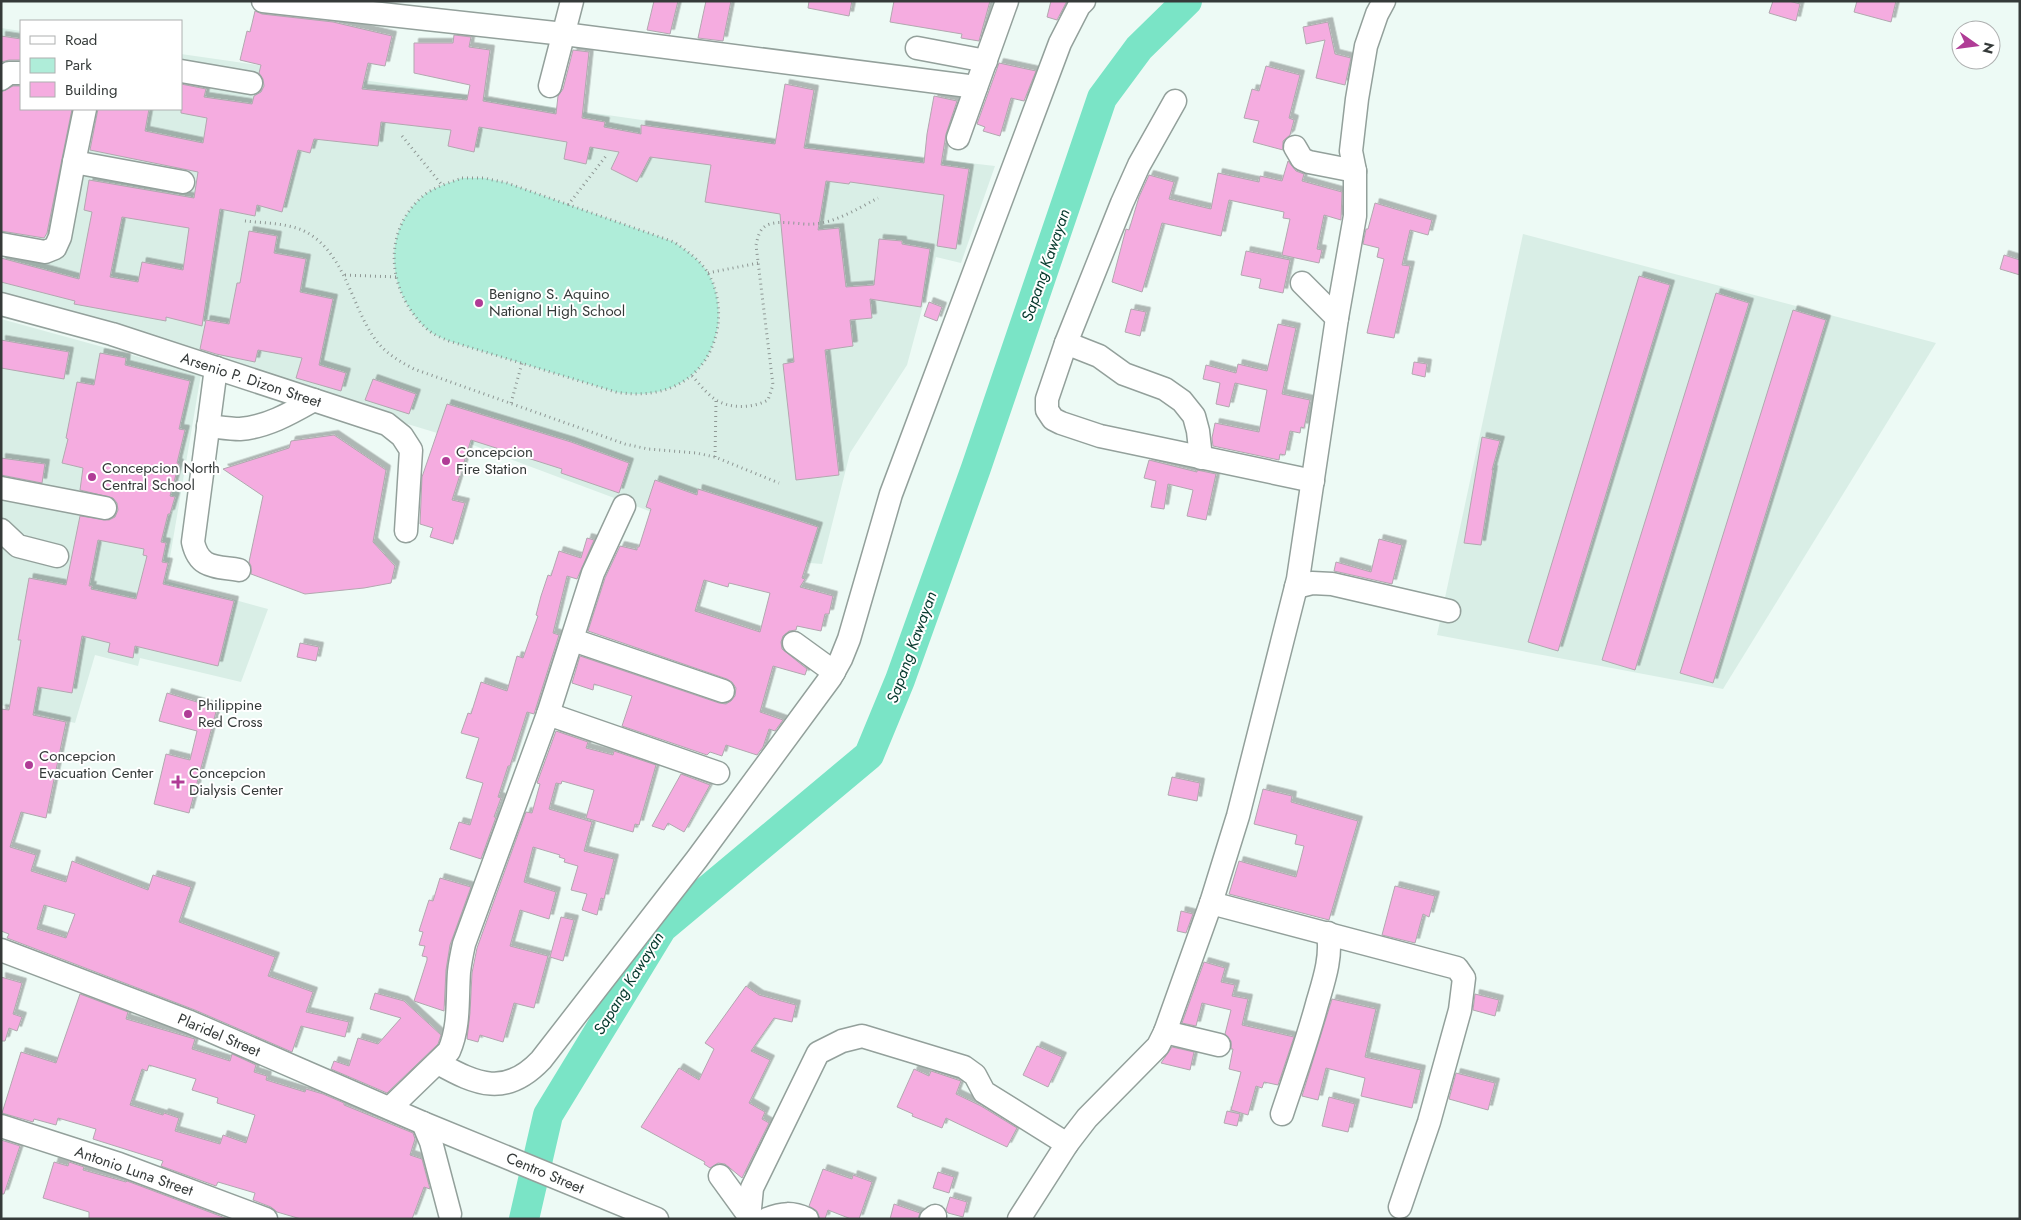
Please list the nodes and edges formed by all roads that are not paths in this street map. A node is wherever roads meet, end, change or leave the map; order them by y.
1 (263, 1) edge
2 (572, 1) edge
3 (1007, 1) edge
4 (1084, 1) edge
5 (1384, 1) edge
6 (564, 34) junction
7 (917, 48) dead end
8 (986, 60) junction
9 (182, 71) edge
10 (20, 73) edge
11 (1, 79) edge
12 (250, 83) dead end
13 (550, 86) dead end
14 (976, 87) junction
15 (1175, 101) dead end
16 (85, 110) edge
17 (958, 138) dead end
18 (1294, 146) dead end
19 (74, 162) junction
20 (1355, 171) junction
21 (183, 182) dead end
22 (1, 244) edge
23 (1302, 284) dead end
24 (1, 304) edge
25 (1337, 318) junction
26 (1066, 343) junction
27 (216, 368) junction
28 (314, 400) junction
29 (208, 426) junction
30 (1201, 458) junction
31 (1313, 481) junction
32 (1, 488) edge
33 (624, 506) dead end
34 (105, 508) dead end
35 (1, 530) edge
36 (406, 532) dead end
37 (57, 556) dead end
38 (239, 570) dead end
39 (1296, 587) junction
40 (1450, 611) dead end
41 (573, 640) junction
42 (794, 643) dead end
43 (834, 672) junction
44 (723, 691) dead end
45 (548, 714) junction
46 (718, 773) dead end
47 (1210, 903) junction
48 (1328, 933) junction
49 (1, 950) edge
50 (1165, 1032) junction
51 (1219, 1045) dead end
52 (438, 1063) junction
53 (390, 1108) junction
54 (1282, 1114) dead end
55 (428, 1124) junction
56 (1, 1126) edge
57 (1067, 1144) junction
58 (720, 1176) dead end
59 (1400, 1207) dead end
60 (450, 1214) dead end
61 (755, 1218) edge
62 (266, 1219) edge
63 (657, 1219) edge
64 (807, 1219) edge
65 (1020, 1219) edge

1 - 6 street
2 - 6 street
3 - 8 street
4 - 43 street
5 - 20 street
6 - 13 street
6 - 14 street
7 - 8 street
8 - 14 street
9 - 12 street
10 - 11 street
14 - 17 street
15 - 26 street
16 - 19 street
18 - 20 street
19 - 21 street
19 - 22 street
20 - 25 street
23 - 25 street
24 - 27 street, Arsenio P. Dizon Street
25 - 31 street
26 - 30 street
26 - 30 street
27 - 28 street, Arsenio P. Dizon Street
27 - 29 street
28 - 29 street
28 - 36 street, Arsenio P. Dizon Street
29 - 38 street
30 - 31 street
31 - 39 street
32 - 34 street
33 - 41 street
35 - 37 street
39 - 40 street
39 - 47 street
41 - 44 street
41 - 45 street
42 - 43 street
43 - 52 street
45 - 46 street
45 - 52 street
47 - 48 street
47 - 50 street
48 - 54 street
48 - 59 street
49 - 53 street, Plaridel Street
50 - 51 street
50 - 57 street
52 - 53 street
53 - 55 street, Plaridel Street
55 - 60 street
55 - 63 street, Centro Street
56 - 62 street, Antonio Luna Street
57 - 61 street
57 - 65 street
58 - 61 street
61 - 64 street

